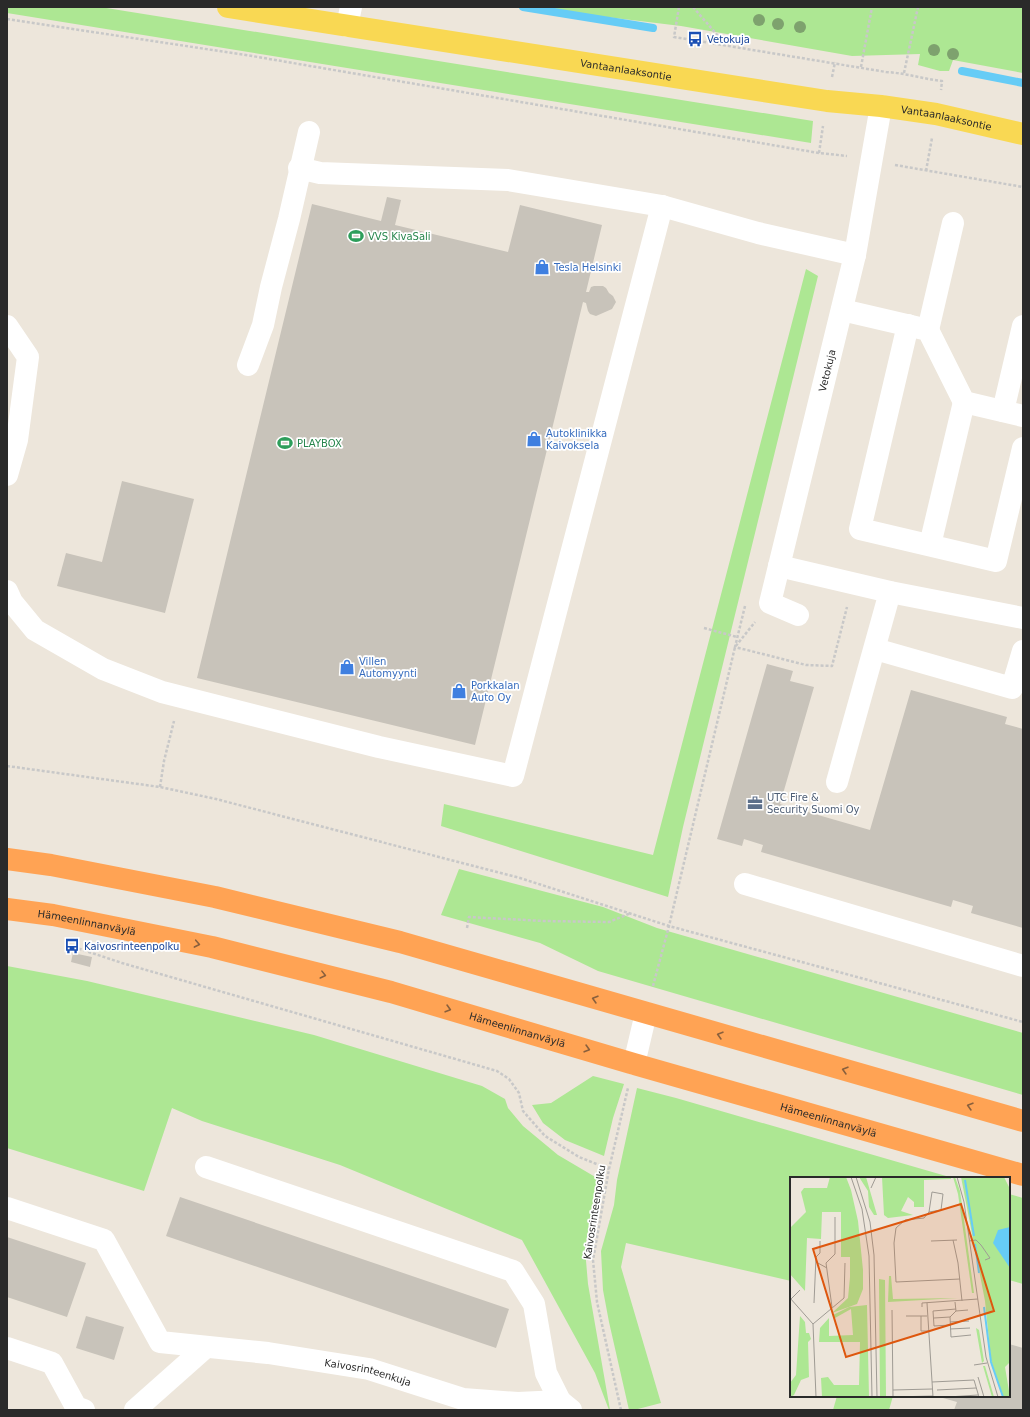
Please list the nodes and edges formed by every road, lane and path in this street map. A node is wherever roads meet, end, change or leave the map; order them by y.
1 (228, 7) edge
2 (679, 7) edge
3 (693, 7) edge
4 (872, 7) edge
5 (918, 7) edge
6 (349, 17) edge
7 (7, 19) edge
8 (674, 37) dead end
9 (726, 44) dead end
10 (861, 67) dead end
11 (904, 73) dead end
12 (881, 106) junction
13 (309, 132) dead end
14 (1023, 134) edge
15 (872, 161) junction
16 (299, 168) junction
17 (1023, 187) edge
18 (662, 206) junction
19 (953, 223) dead end
20 (855, 255) junction
21 (842, 310) junction
22 (7, 326) edge
23 (1023, 326) edge
24 (918, 328) junction
25 (248, 364) dead end
26 (964, 402) junction
27 (1013, 414) edge
28 (1023, 448) edge
29 (7, 475) edge
30 (930, 545) junction
31 (780, 566) junction
32 (7, 591) edge
33 (890, 592) junction
34 (770, 603) junction
35 (798, 615) dead end
36 (1023, 618) edge
37 (704, 628) dead end
38 (737, 637) dead end
39 (875, 649) junction
40 (1023, 651) edge
41 (181, 696) junction
42 (7, 766) edge
43 (837, 782) dead end
44 (160, 787) junction
45 (7, 859) edge
46 (745, 884) dead end
47 (7, 909) edge
48 (631, 913) junction
49 (669, 926) junction
50 (467, 928) dead end
51 (72, 946) dead end
52 (1023, 966) edge
53 (653, 986) dead end
54 (646, 1013) junction
55 (1023, 1022) edge
56 (634, 1064) junction
57 (628, 1088) dead end
58 (1023, 1121) edge
59 (206, 1167) dead end
60 (609, 1169) junction
61 (1023, 1174) edge
62 (7, 1208) edge
63 (206, 1347) junction
64 (7, 1348) edge
65 (565, 1406) edge
66 (84, 1410) edge
67 (134, 1410) edge
68 (621, 1410) edge

1 - 6 main road, Vantaanlaaksontie
2 - 8 path
3 - 9 path
4 - 10 path
5 - 11 path
6 - 12 main road, Vantaanlaaksontie
7 - 15 path
12 - 14 main road, Vantaanlaaksontie
12 - 15 street, Vetokuja
13 - 16 street
15 - 17 path
15 - 20 street, Vetokuja
16 - 18 street
16 - 25 street
18 - 20 street
18 - 41 street
19 - 24 street
20 - 21 street, Vetokuja
21 - 24 street
21 - 31 street, Vetokuja
22 - 29 street
23 - 27 street
24 - 26 street
24 - 30 street
26 - 27 street
26 - 30 street
28 - 30 street
31 - 33 street
31 - 34 street, Vetokuja
32 - 41 street
33 - 36 street
33 - 39 street
34 - 35 street
34 - 49 path
37 - 38 path
39 - 40 street
39 - 43 street
41 - 44 path
42 - 44 path
44 - 48 path
54 -> 45 highway
46 - 52 street
47 -> 56 highway, Hämeenlinnanväylä
48 - 49 path
48 - 50 path
49 - 53 path
49 - 55 path
51 - 60 path
54 - 56 street
58 -> 54 highway
56 - 61 highway, Hämeenlinnanväylä
57 - 60 path, Kaivosrinteenpolku
59 - 65 street
60 - 68 path, Kaivosrinteenpolku
62 - 63 street, Kaivosrinteenkuja
63 - 65 street, Kaivosrinteenkuja
63 - 67 street
64 - 66 street

